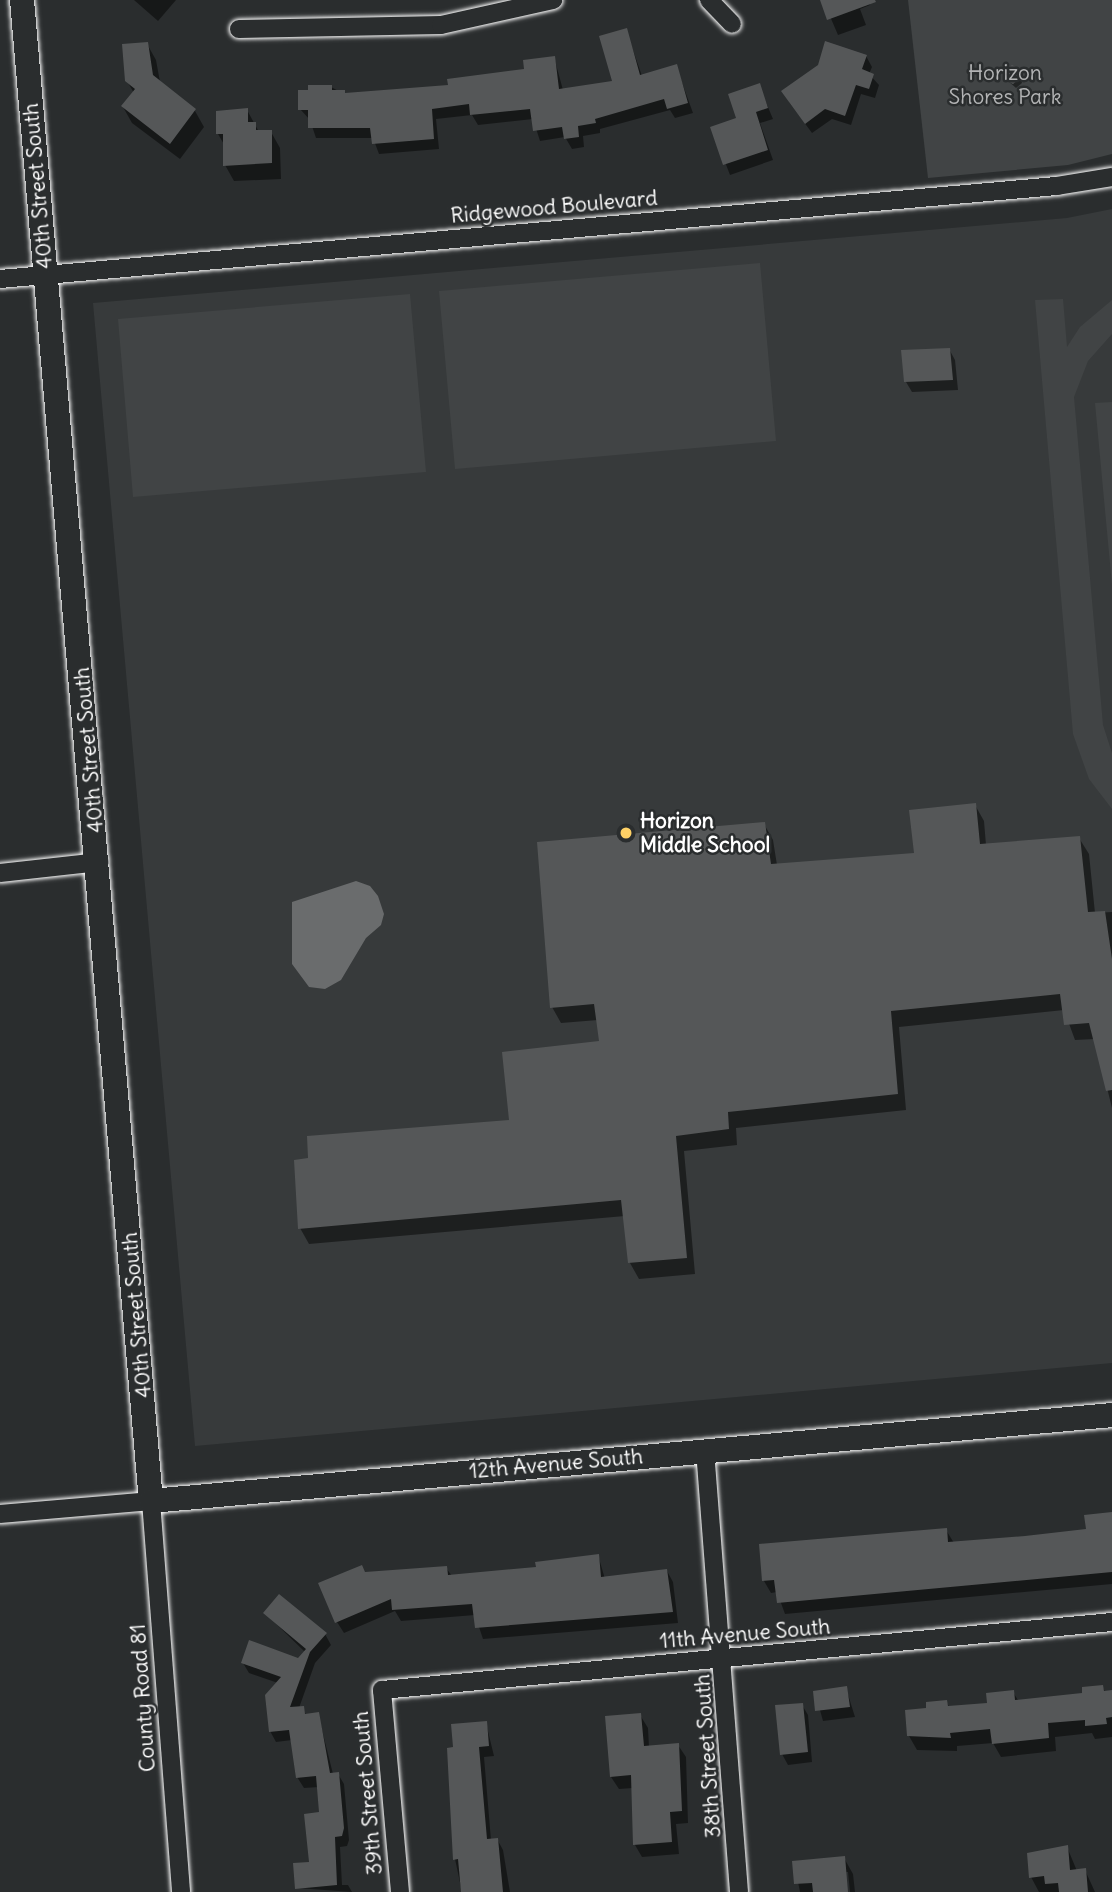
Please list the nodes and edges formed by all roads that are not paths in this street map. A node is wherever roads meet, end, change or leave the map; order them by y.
1 (23, 0) edge
2 (553, 0) edge
3 (709, 0) edge
4 (732, 24) dead end
5 (239, 29) dead end
6 (1112, 177) edge
7 (45, 275) junction
8 (0, 279) edge
9 (99, 862) junction
10 (0, 873) edge
11 (1112, 1415) edge
12 (705, 1450) junction
13 (151, 1501) junction
14 (0, 1514) edge
15 (1112, 1622) edge
16 (724, 1660) junction
17 (382, 1690) joint
18 (181, 1892) edge
19 (400, 1892) edge
20 (739, 1892) edge

1 - 7 street, 40th Street South
2 - 5 street
3 - 4 street
6 - 7 street, Ridgewood Boulevard
7 - 8 street, Ridgewood Boulevard
7 - 9 street, 40th Street South
9 - 10 street
9 - 13 street, 40th Street South
11 - 12 street, 12th Avenue South
12 - 13 street, 12th Avenue South
12 - 16 street, 38th Street South
13 - 14 street, 12th Avenue South
13 - 18 street, County Road 81
15 - 16 street, 11th Avenue South
16 - 17 street, 11th Avenue South
16 - 20 street, 38th Street South
17 - 19 street, 39th Street South

